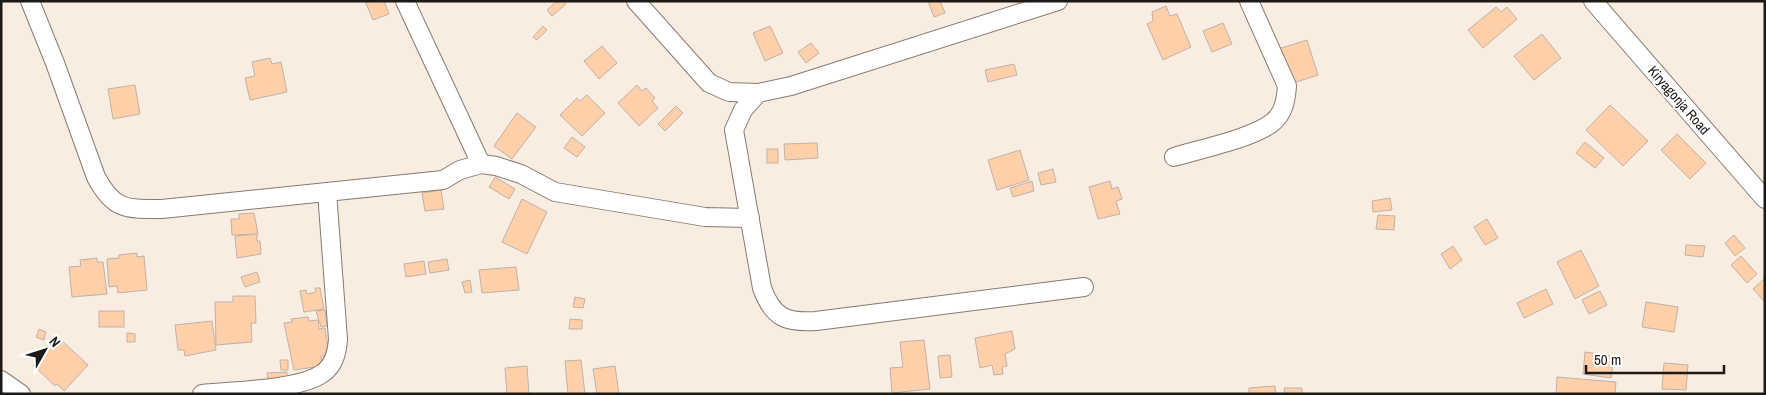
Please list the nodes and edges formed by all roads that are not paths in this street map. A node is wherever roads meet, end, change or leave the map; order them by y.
1 (30, 1) edge
2 (405, 1) edge
3 (636, 1) edge
4 (1058, 1) edge
5 (1249, 1) edge
6 (1593, 1) edge
7 (758, 93) junction
8 (1174, 157) dead end
9 (481, 164) junction
10 (327, 192) junction
11 (1765, 199) edge
12 (750, 218) junction
13 (1084, 286) dead end
14 (1, 380) edge
15 (21, 394) edge
16 (202, 394) edge

1 - 10 street
2 - 9 street
3 - 7 street
4 - 7 street
5 - 8 street
6 - 11 street, Kiryagonja Road
7 - 12 street
9 - 10 street
9 - 12 street
10 - 16 street
12 - 13 street
14 - 15 street

